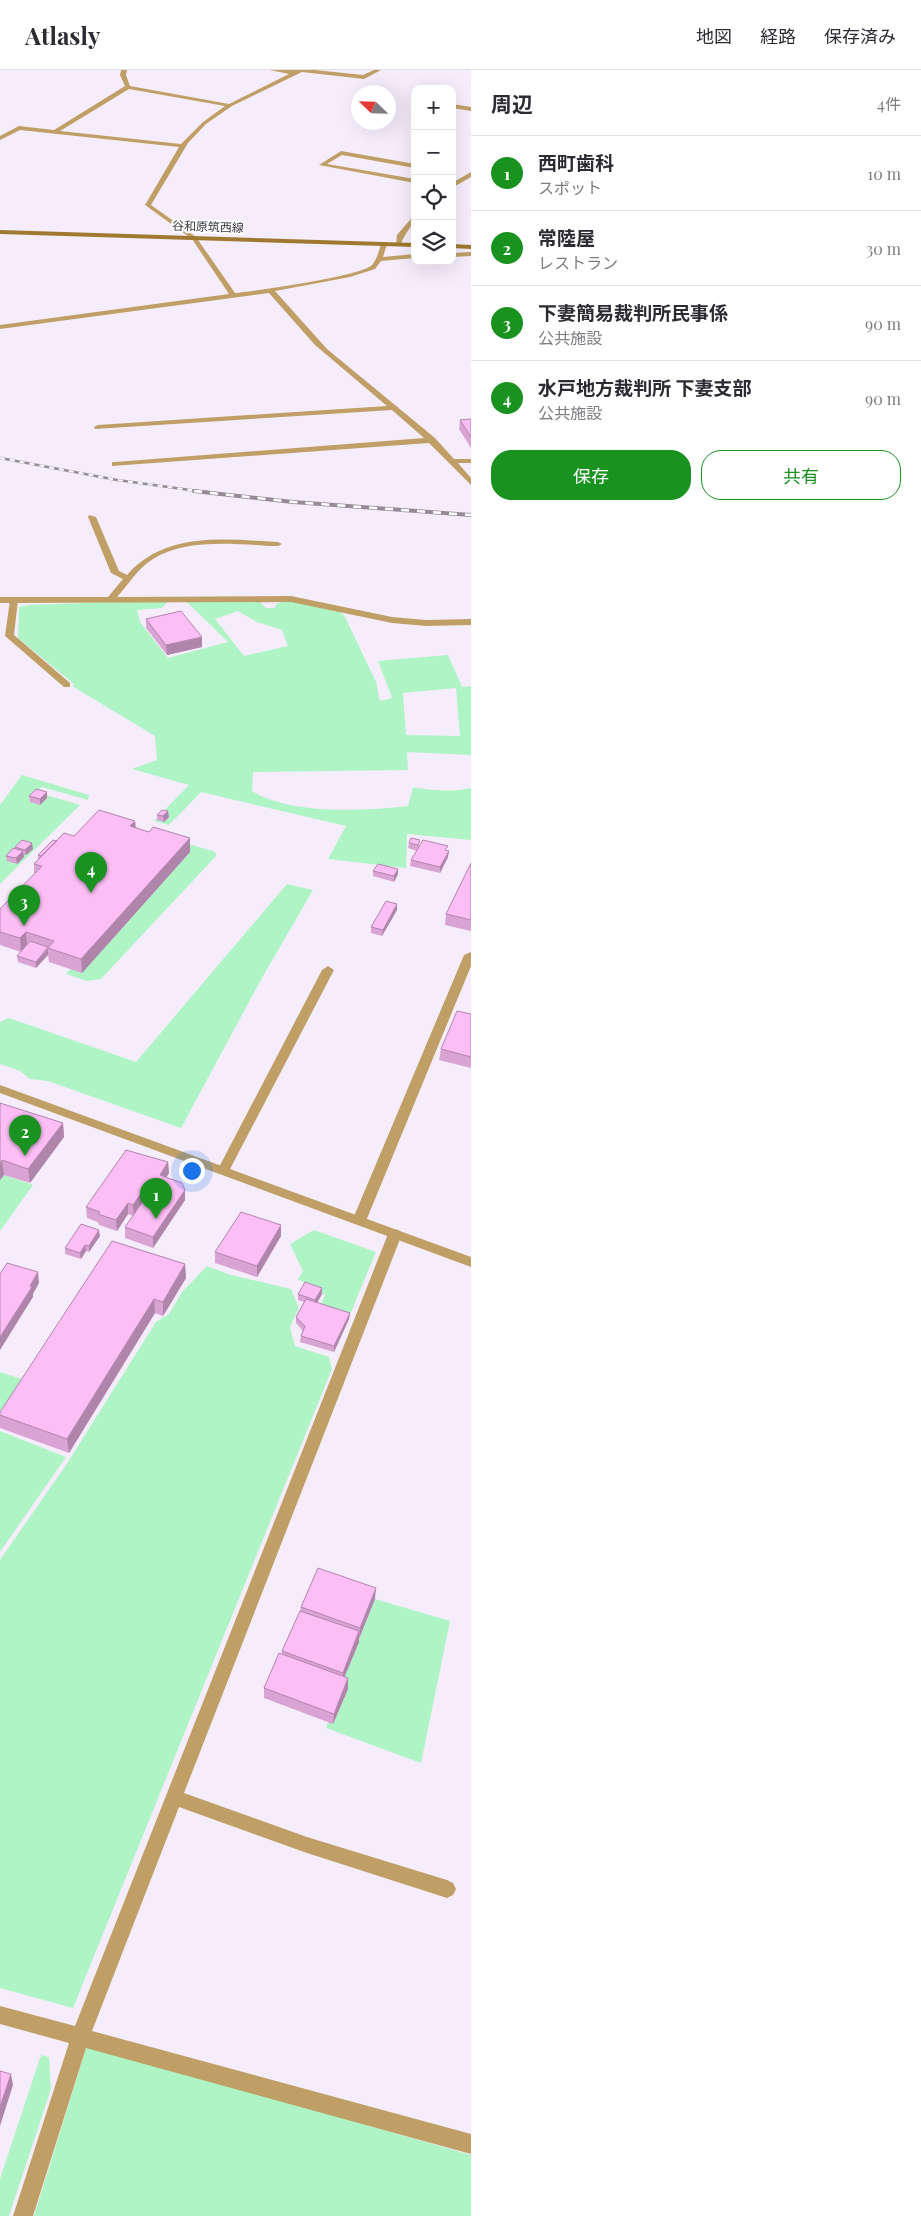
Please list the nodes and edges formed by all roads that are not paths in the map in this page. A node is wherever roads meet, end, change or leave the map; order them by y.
1 (124, 70) edge
2 (273, 70) edge
3 (301, 70) edge
4 (378, 70) edge
5 (295, 73) junction
6 (128, 87) junction
7 (228, 105) junction
8 (456, 107) edge
9 (471, 109) edge
10 (56, 131) junction
11 (0, 138) edge
12 (183, 146) junction
13 (411, 165) edge
14 (460, 174) dead end
15 (470, 175) edge
16 (411, 180) edge
17 (456, 184) edge
18 (411, 220) edge
19 (0, 232) edge
20 (194, 238) junction
21 (384, 244) junction
22 (398, 244) junction
23 (411, 245) edge
24 (456, 246) edge
25 (471, 247) edge
26 (471, 254) edge
27 (456, 255) edge
28 (411, 256) edge
29 (379, 259) junction
30 (271, 291) junction
31 (234, 296) junction
32 (0, 327) edge
33 (393, 408) junction
34 (98, 427) dead end
35 (432, 440) junction
36 (453, 461) junction
37 (471, 461) edge
38 (115, 464) dead end
39 (471, 482) edge
40 (92, 518) dead end
41 (278, 544) dead end
42 (128, 579) junction
43 (111, 599) junction
44 (0, 600) edge
45 (14, 600) junction
46 (471, 622) edge
47 (67, 685) dead end
48 (470, 954) edge
49 (328, 970) dead end
50 (0, 1089) edge
51 (223, 1171) junction
52 (359, 1221) junction
53 (395, 1234) junction
54 (471, 1262) edge
55 (174, 1797) junction
56 (447, 1889) dead end
57 (0, 2015) edge
58 (80, 2037) junction
59 (471, 2144) edge
60 (23, 2216) edge

1 - 6 street
2 - 5 street
3 - 4 street
3 - 5 street
5 - 7 street
6 - 7 street
6 - 10 street
7 - 12 street
8 - 9 street
10 - 11 street
10 - 12 street
12 - 20 street
13 - 16 street
14 - 15 street
15 - 17 street
18 - 22 street
19 - 20 main road, 谷和原筑西線
20 - 21 main road, 谷和原筑西線
20 - 31 street
21 - 22 main road, 谷和原筑西線
21 - 29 street
22 - 23 main road, 谷和原筑西線
24 - 25 main road
26 - 27 street
28 - 29 street
29 - 30 street
30 - 31 street
30 - 33 street
31 - 32 street
33 - 34 street
33 - 35 street
35 - 36 street
35 - 38 street
36 - 37 street
36 - 39 street
40 - 42 street
41 - 42 street
42 - 43 street
43 - 45 street
43 - 46 street
44 - 45 street
45 - 47 street
48 - 52 street
49 - 51 street
50 - 51 street
51 - 52 street
52 - 53 street
53 - 54 street
53 - 55 street
55 - 56 street
55 - 58 street
57 - 58 street
58 - 59 street
58 - 60 street

